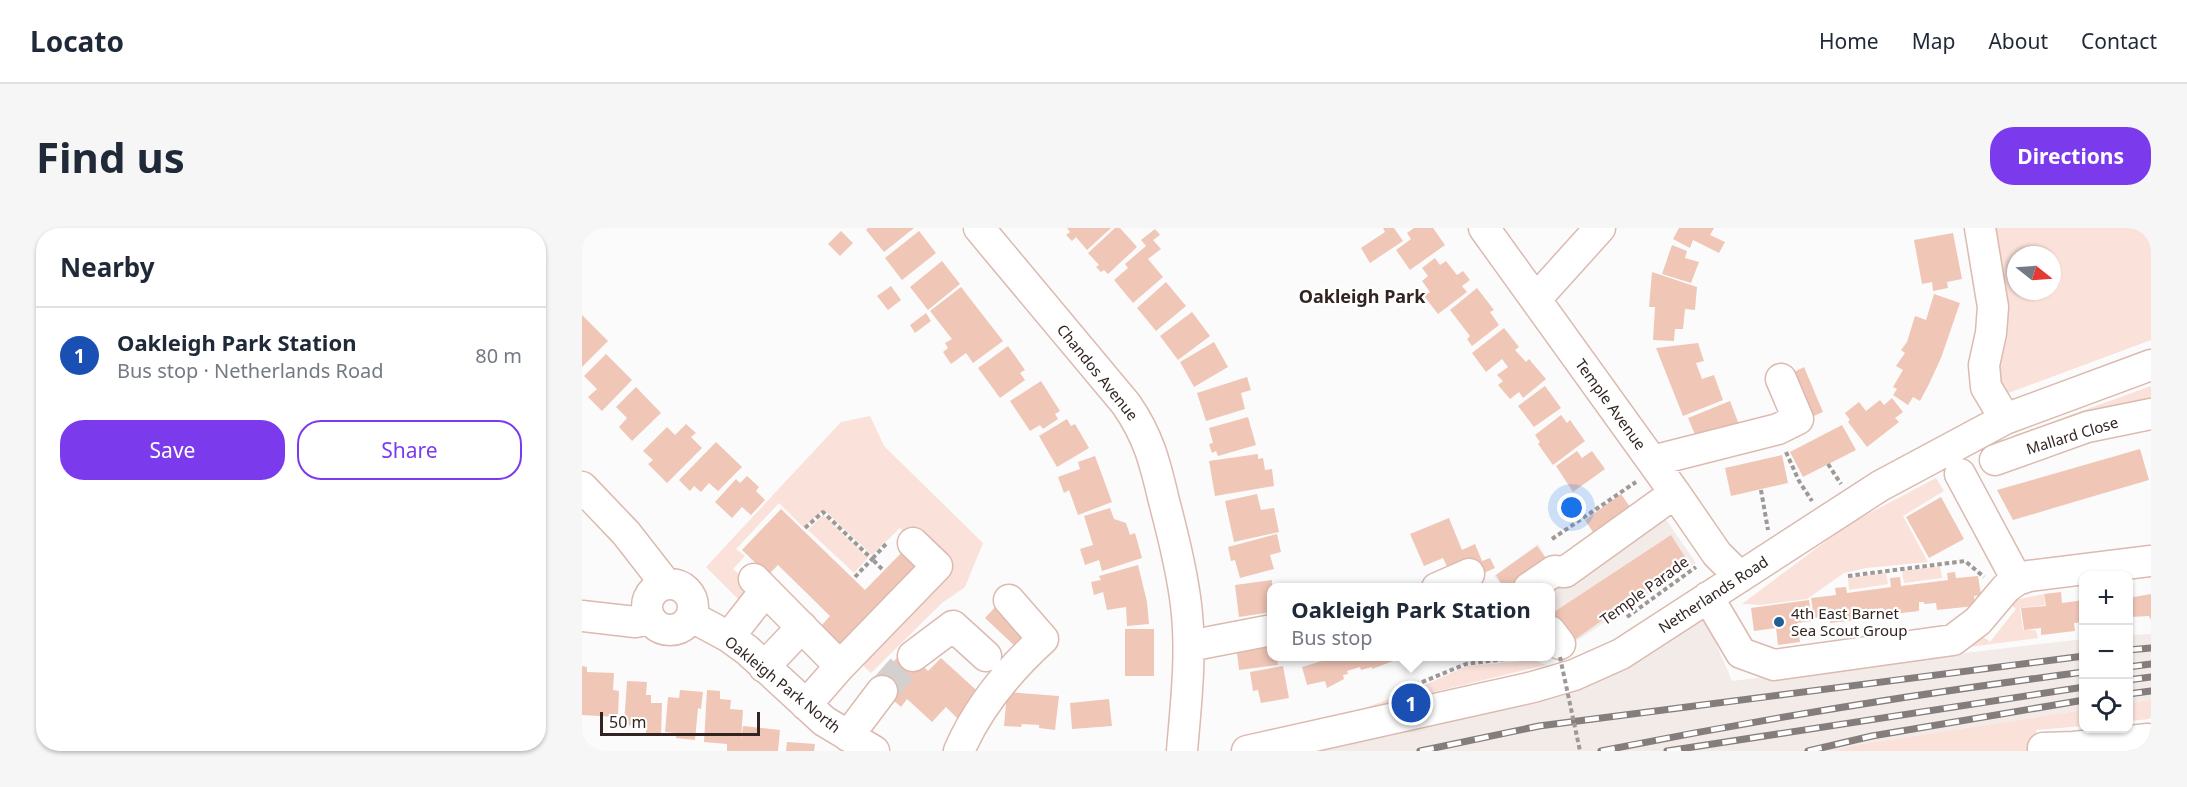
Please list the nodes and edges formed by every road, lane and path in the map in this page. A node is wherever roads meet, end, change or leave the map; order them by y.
1 (979, 228) edge
2 (1484, 228) edge
3 (1600, 228) edge
4 (1980, 228) edge
5 (1536, 299) junction
6 (2151, 365) edge
7 (1781, 379) dead end
8 (2151, 414) edge
9 (2005, 419) junction
10 (1784, 449) dead end
11 (1995, 460) dead end
12 (1654, 464) junction
13 (1828, 464) dead end
14 (1960, 474) dead end
15 (1843, 486) dead end
16 (582, 487) edge
17 (1761, 489) dead end
18 (1675, 493) junction
19 (1815, 505) dead end
20 (805, 528) dead end
21 (1768, 530) dead end
22 (1552, 539) dead end
23 (913, 543) dead end
24 (872, 559) junction
25 (2151, 561) edge
26 (1701, 564) dead end
27 (882, 569) dead end
28 (1470, 574) dead end
29 (1740, 576) junction
30 (1848, 576) dead end
31 (855, 577) dead end
32 (665, 583) junction
33 (1449, 583) edge
34 (1536, 583) edge
35 (2009, 586) junction
36 (1708, 597) junction
37 (1009, 600) dead end
38 (582, 616) edge
39 (692, 617) junction
40 (649, 619) junction
41 (1618, 623) dead end
42 (802, 627) junction
43 (1267, 631) edge
44 (729, 637) junction
45 (1557, 644) edge
46 (1189, 646) junction
47 (913, 656) tunnel mouth
48 (986, 656) dead end
49 (840, 666) junction
50 (764, 667) junction
51 (882, 691) tunnel mouth
52 (806, 705) junction
53 (848, 736) junction
54 (2148, 739) dead end
55 (2063, 749) edge
56 (874, 751) edge
57 (959, 751) edge
58 (1182, 751) edge
59 (1247, 751) edge
60 (1580, 751) edge

1 - 46 street, Chandos Avenue
2 - 5 street, Temple Avenue
3 - 5 street
4 - 9 street
5 - 12 street, Temple Avenue
6 - 9 street, Netherlands Road
7 - 12 street
8 - 11 street, Mallard Close
9 - 29 street, Netherlands Road
10 - 19 path
12 - 18 street, Temple Avenue
12 - 22 path
13 - 15 path
14 - 35 street
16 - 32 street
17 - 21 path
18 - 29 street, Temple Avenue
18 - 34 street
20 - 24 path
23 - 49 street
24 - 27 path
24 - 31 path
25 - 35 street
26 - 41 path, Temple Parade
28 - 33 street
29 - 36 street, Netherlands Road
30 - 35 path
32 - 39 street
32 - 40 street
35 - 36 street
36 - 59 street, Netherlands Road
37 - 57 street
38 - 40 street
39 - 40 street
39 - 44 street, Oakleigh Park North
42 - 44 street
42 - 49 street
42 - 50 street
43 - 46 street
44 - 50 street, Oakleigh Park North
45 - 60 path, bridge
46 - 58 street, Chandos Avenue
47 - 48 street
49 - 52 street
50 - 52 street, Oakleigh Park North
51 - 53 street
52 - 53 street, Oakleigh Park North
53 - 56 street, Oakleigh Park North
54 - 55 street

